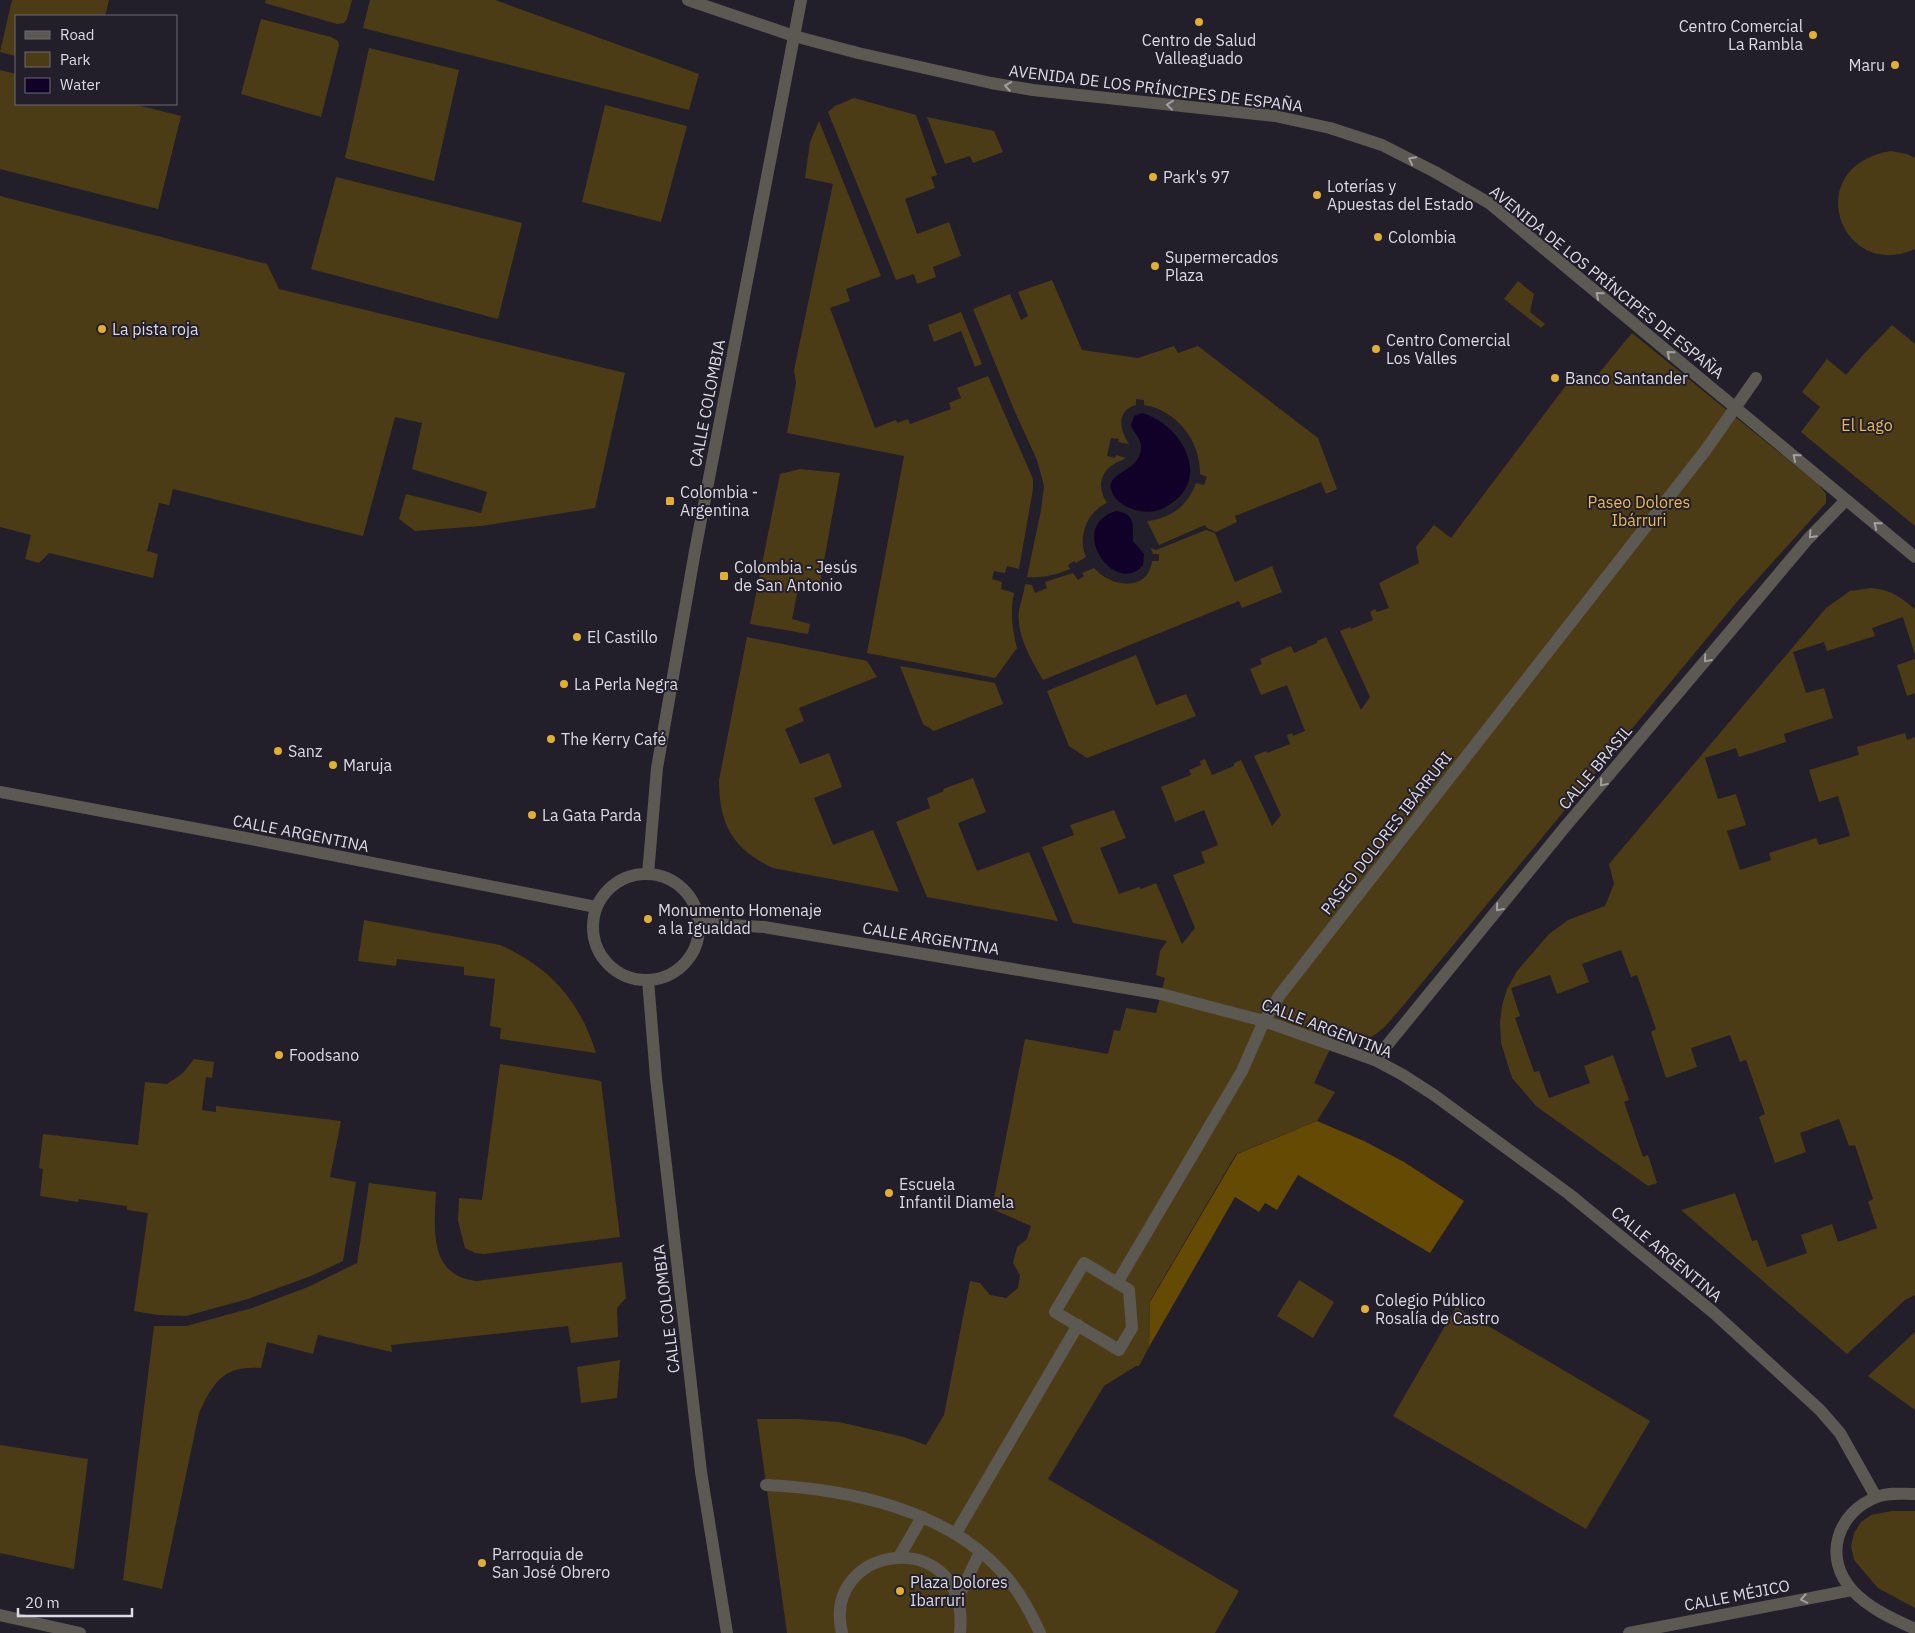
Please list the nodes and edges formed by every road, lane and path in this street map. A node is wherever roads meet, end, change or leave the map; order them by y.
1 (688, 0) edge
2 (801, 0) edge
3 (794, 36) junction
4 (1756, 378) dead end
5 (1736, 408) junction
6 (1846, 500) junction
7 (1915, 556) edge
8 (0, 792) edge
9 (648, 874) junction
10 (596, 907) junction
11 (699, 923) junction
12 (648, 980) junction
13 (1264, 1021) junction
14 (1375, 1060) junction
15 (1117, 1283) junction
16 (1078, 1325) junction
17 (766, 1485) dead end
18 (1915, 1494) edge
19 (1876, 1497) junction
20 (922, 1517) junction
21 (956, 1533) junction
22 (980, 1552) junction
23 (899, 1557) junction
24 (1852, 1590) junction
25 (958, 1598) junction
26 (0, 1614) edge
27 (1915, 1629) edge
28 (80, 1633) edge
29 (726, 1633) edge
30 (842, 1633) edge
31 (960, 1633) edge
32 (1040, 1633) edge
33 (1628, 1633) edge

1 - 3 street, AVENIDA DE LOS PRÍNCIPES DE ESPAÑA
2 - 3 street, CALLE COLOMBIA
5 -> 3 street, AVENIDA DE LOS PRÍNCIPES DE ESPAÑA
3 - 9 street, CALLE COLOMBIA
4 - 5 street, PASEO DOLORES IBÁRRURI
6 -> 5 street, AVENIDA DE LOS PRÍNCIPES DE ESPAÑA
5 - 13 street, PASEO DOLORES IBÁRRURI
7 -> 6 street, AVENIDA DE LOS PRÍNCIPES DE ESPAÑA
6 -> 14 street, CALLE BRASIL
8 - 10 street, CALLE ARGENTINA
9 - 10 street
9 - 11 street
10 - 12 street
11 - 12 street
11 - 13 street, CALLE ARGENTINA
12 - 29 street, CALLE COLOMBIA
13 - 14 street, CALLE ARGENTINA
13 - 15 street, PASEO DOLORES IBÁRRURI
14 - 19 street, CALLE ARGENTINA
15 - 16 street
15 - 16 street
16 - 21 street
17 - 20 street
18 - 19 street
19 - 24 street
20 - 21 street
20 - 23 street
21 - 22 street
22 - 25 street
22 - 32 street
23 - 25 street
23 - 30 street
24 - 27 street
24 -> 33 street, CALLE MÉJICO
25 - 31 street
26 - 28 street

